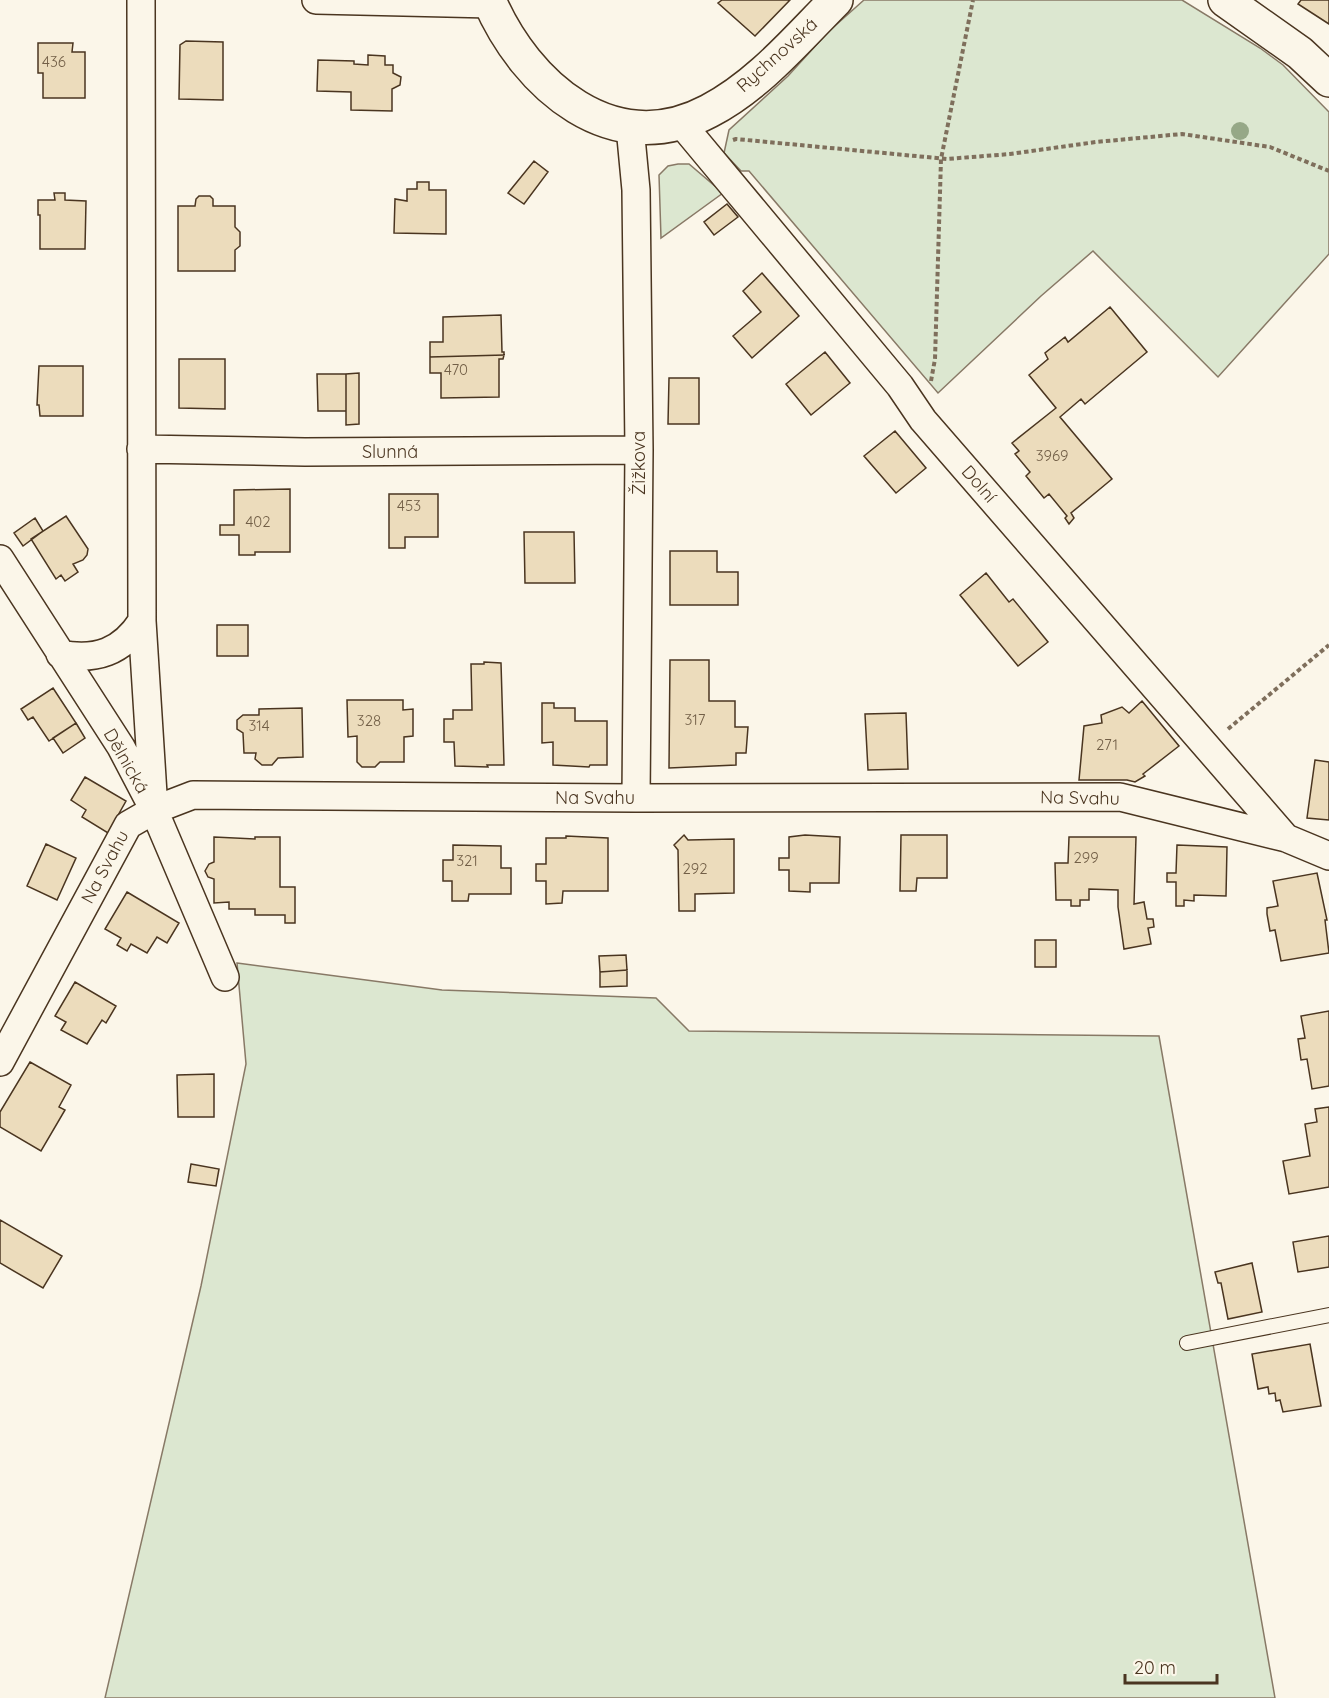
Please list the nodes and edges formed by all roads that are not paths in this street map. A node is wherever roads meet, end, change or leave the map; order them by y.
1 (141, 0) edge
2 (316, 0) edge
3 (836, 0) edge
4 (1225, 0) edge
5 (490, 2) edge
6 (1329, 80) edge
7 (680, 122) junction
8 (630, 127) junction
9 (141, 448) junction
10 (639, 450) junction
11 (0, 559) edge
12 (142, 621) junction
13 (60, 654) junction
14 (636, 798) junction
15 (154, 810) junction
16 (1286, 838) junction
17 (1329, 856) edge
18 (225, 977) dead end
19 (0, 1062) edge
20 (1329, 1315) edge
21 (1187, 1343) dead end

1 - 9 street
2 - 5 street
3 - 7 street, Rychnovská
4 - 6 street
5 - 8 street, Rychnovská
7 - 8 street, Rychnovská
7 - 16 street, Dolní
8 - 10 street, Žižkova
9 - 10 street, Slunná
9 - 12 street
10 - 14 street, Žižkova
11 - 13 street, Dělnická
12 - 13 street
12 - 15 street
13 - 15 street, Dělnická
14 - 15 street, Na Svahu
14 - 16 street, Na Svahu
15 - 18 street, Dělnická
15 - 19 street, Na Svahu
16 - 17 street, Na Svahu
20 - 21 lane

